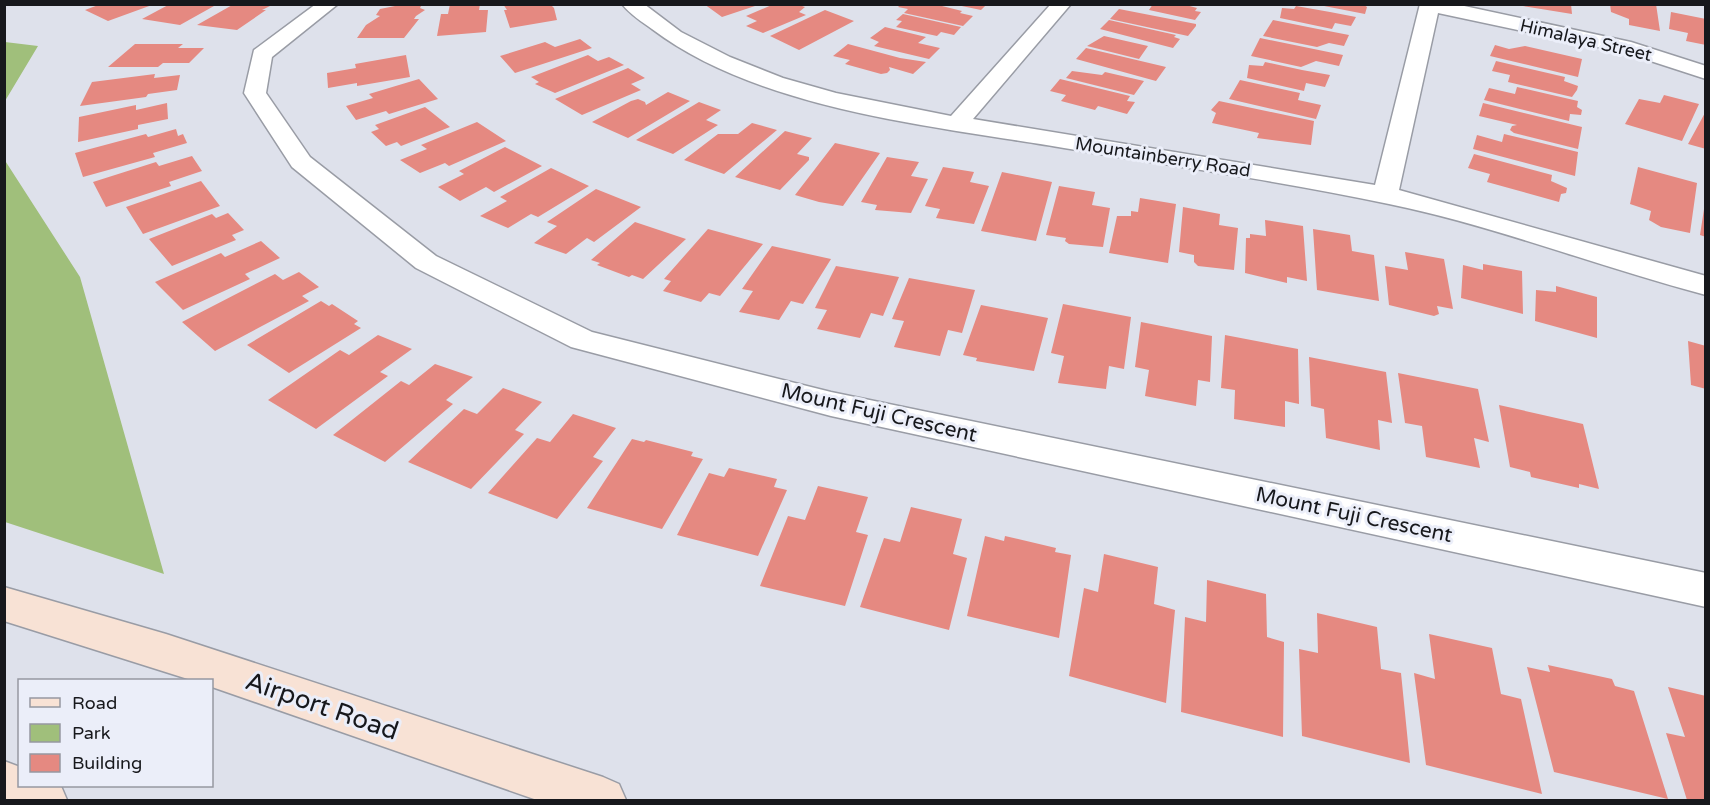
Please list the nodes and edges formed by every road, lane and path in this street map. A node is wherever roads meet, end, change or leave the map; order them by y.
1 (329, 4) edge
2 (631, 4) edge
3 (1062, 4) edge
4 (1430, 5) edge
5 (1706, 73) edge
6 (957, 123) junction
7 (1385, 195) junction
8 (1706, 286) edge
9 (1706, 590) edge
10 (4, 604) edge
11 (4, 784) edge
12 (44, 801) edge
13 (603, 801) edge

1 - 9 street, Mount Fuji Crescent
2 - 6 street, Mountainberry Road
3 - 6 street
4 - 5 street, Himalaya Street
4 - 7 street
6 - 7 street, Mountainberry Road
7 - 8 street, Mountainberry Road
10 - 13 main road, Airport Road
11 - 12 main road

